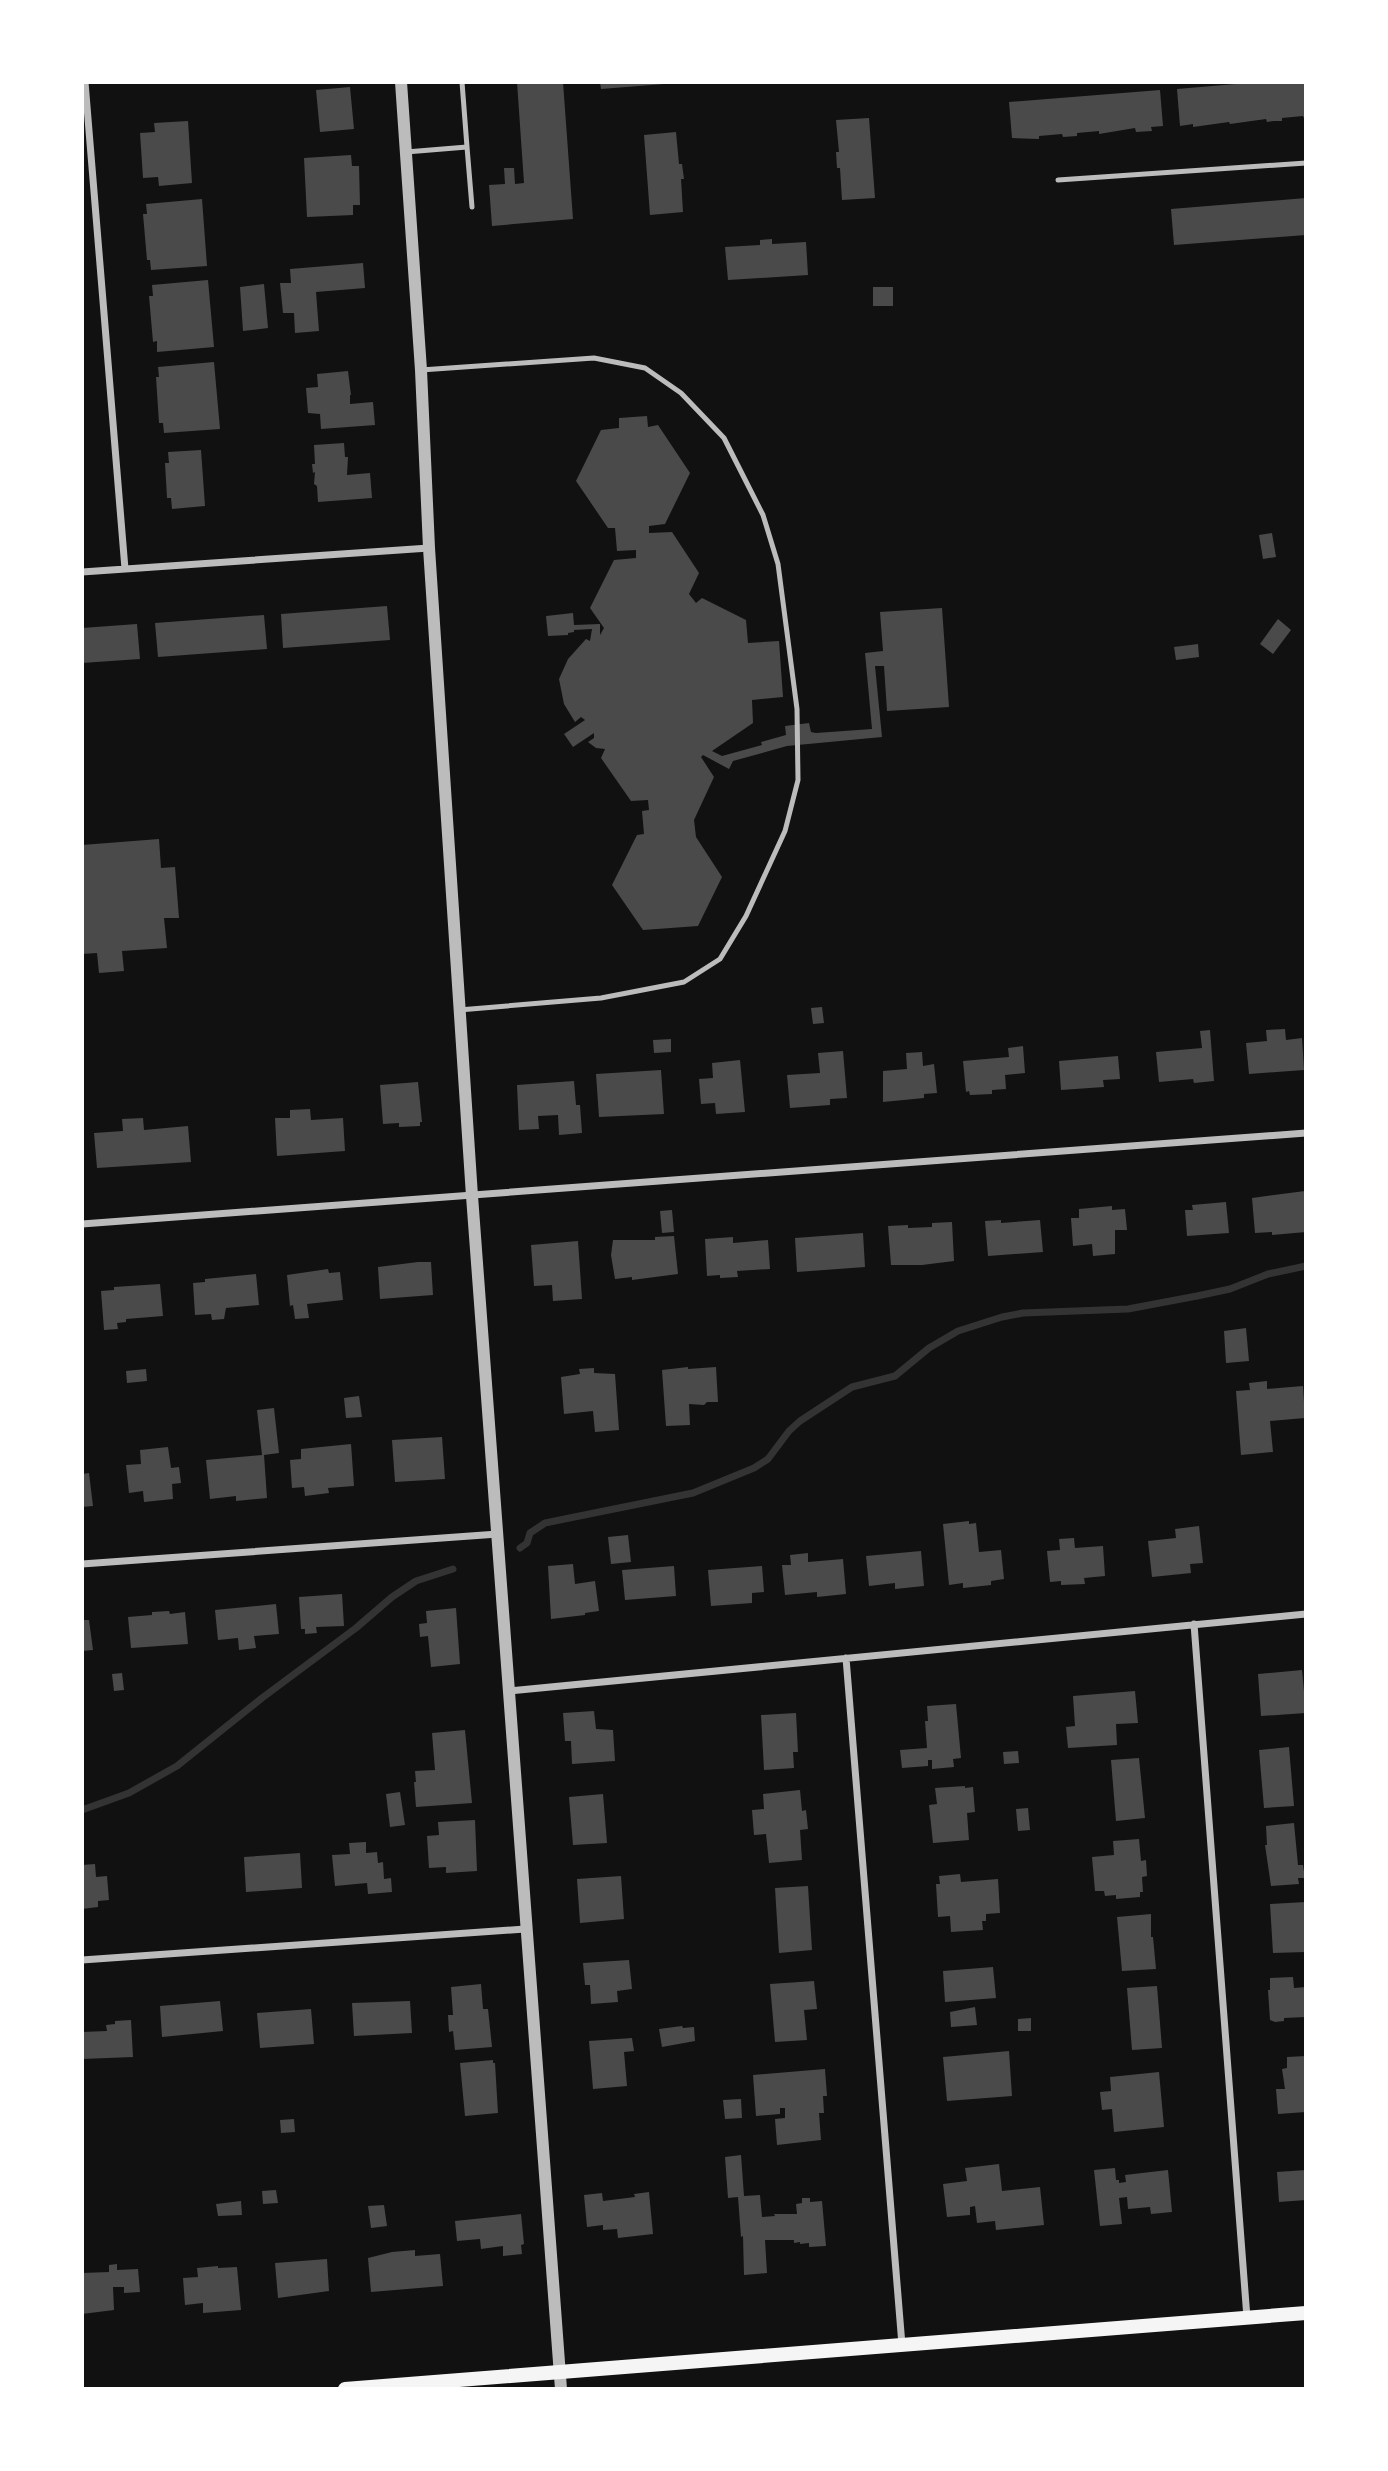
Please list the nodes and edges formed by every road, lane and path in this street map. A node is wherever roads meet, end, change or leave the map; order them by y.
1 (85, 82) edge
2 (401, 82) edge
3 (462, 82) edge
4 (467, 147) junction
5 (406, 152) junction
6 (1306, 163) edge
7 (1058, 180) dead end
8 (472, 207) dead end
9 (421, 370) junction
10 (429, 548) junction
11 (125, 569) junction
12 (82, 572) edge
13 (459, 1010) junction
14 (1306, 1133) edge
15 (472, 1196) junction
16 (82, 1224) edge
17 (498, 1534) junction
18 (82, 1564) edge
19 (1306, 1614) edge
20 (1194, 1624) junction
21 (846, 1658) junction
22 (509, 1691) junction
23 (525, 1929) junction
24 (82, 1961) edge
25 (1306, 2314) edge
26 (1247, 2319) junction
27 (902, 2345) junction
28 (559, 2372) junction
29 (345, 2389) edge
30 (561, 2389) edge

1 - 11 street
2 - 5 street
3 - 4 lane
4 - 5 lane
4 - 8 lane
5 - 9 street
6 - 7 lane
9 - 10 street
9 - 13 lane
10 - 11 street
10 - 13 street
11 - 12 street
13 - 15 street
14 - 15 street
15 - 16 street
15 - 17 street
17 - 18 street
17 - 22 street
19 - 20 street
20 - 21 street
20 - 26 street
21 - 22 street
21 - 27 street
22 - 23 street
23 - 24 street
23 - 28 street
25 - 26 main road
26 - 27 main road
27 - 28 main road
28 - 29 main road
28 - 30 street

